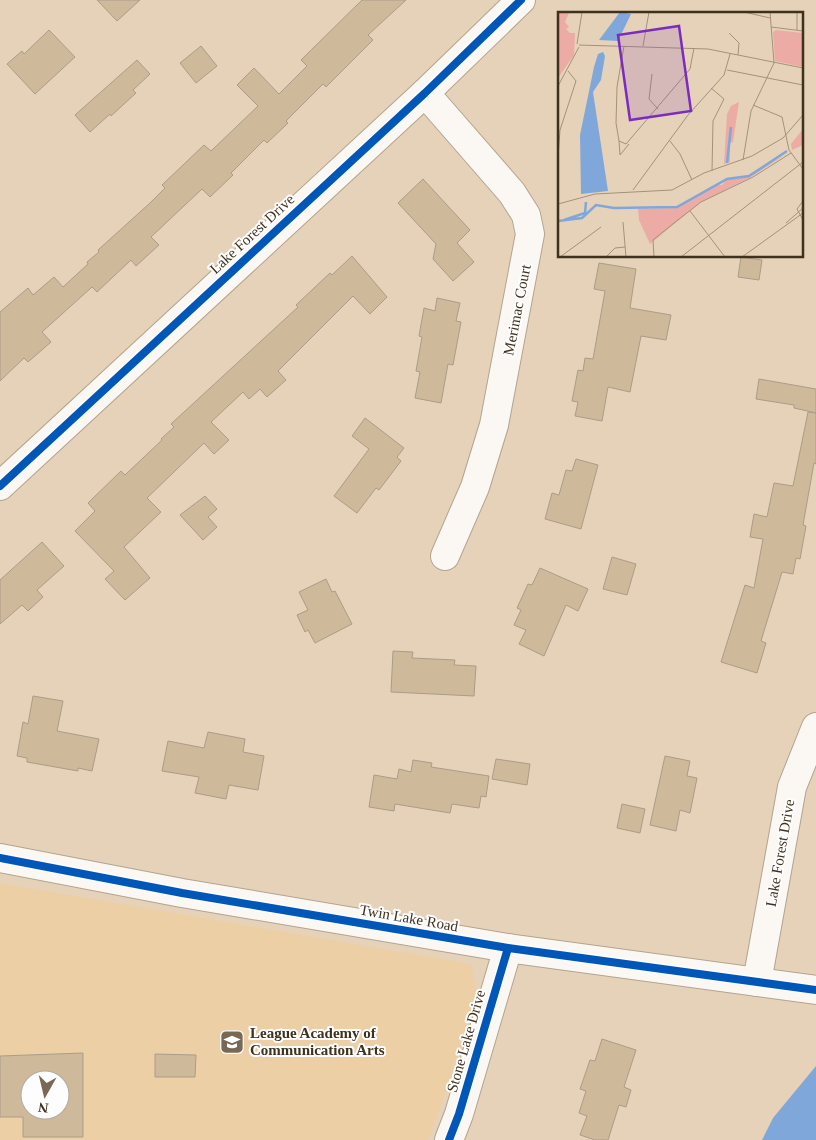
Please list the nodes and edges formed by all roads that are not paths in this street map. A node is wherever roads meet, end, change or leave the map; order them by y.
1 (521, 0) edge
2 (425, 93) junction
3 (0, 486) edge
4 (445, 556) dead end
5 (816, 727) edge
6 (0, 858) edge
7 (508, 948) junction
8 (757, 982) junction
9 (816, 990) edge
10 (449, 1140) edge

1 - 2 street, Lake Forest Drive
2 - 3 street, Lake Forest Drive
2 - 4 street, Merimac Court
5 - 8 street, Lake Forest Drive
6 - 7 street, Twin Lake Road
7 - 8 street, Twin Lake Road
7 - 10 street, Stone Lake Drive
8 - 9 street, Twin Lake Road

